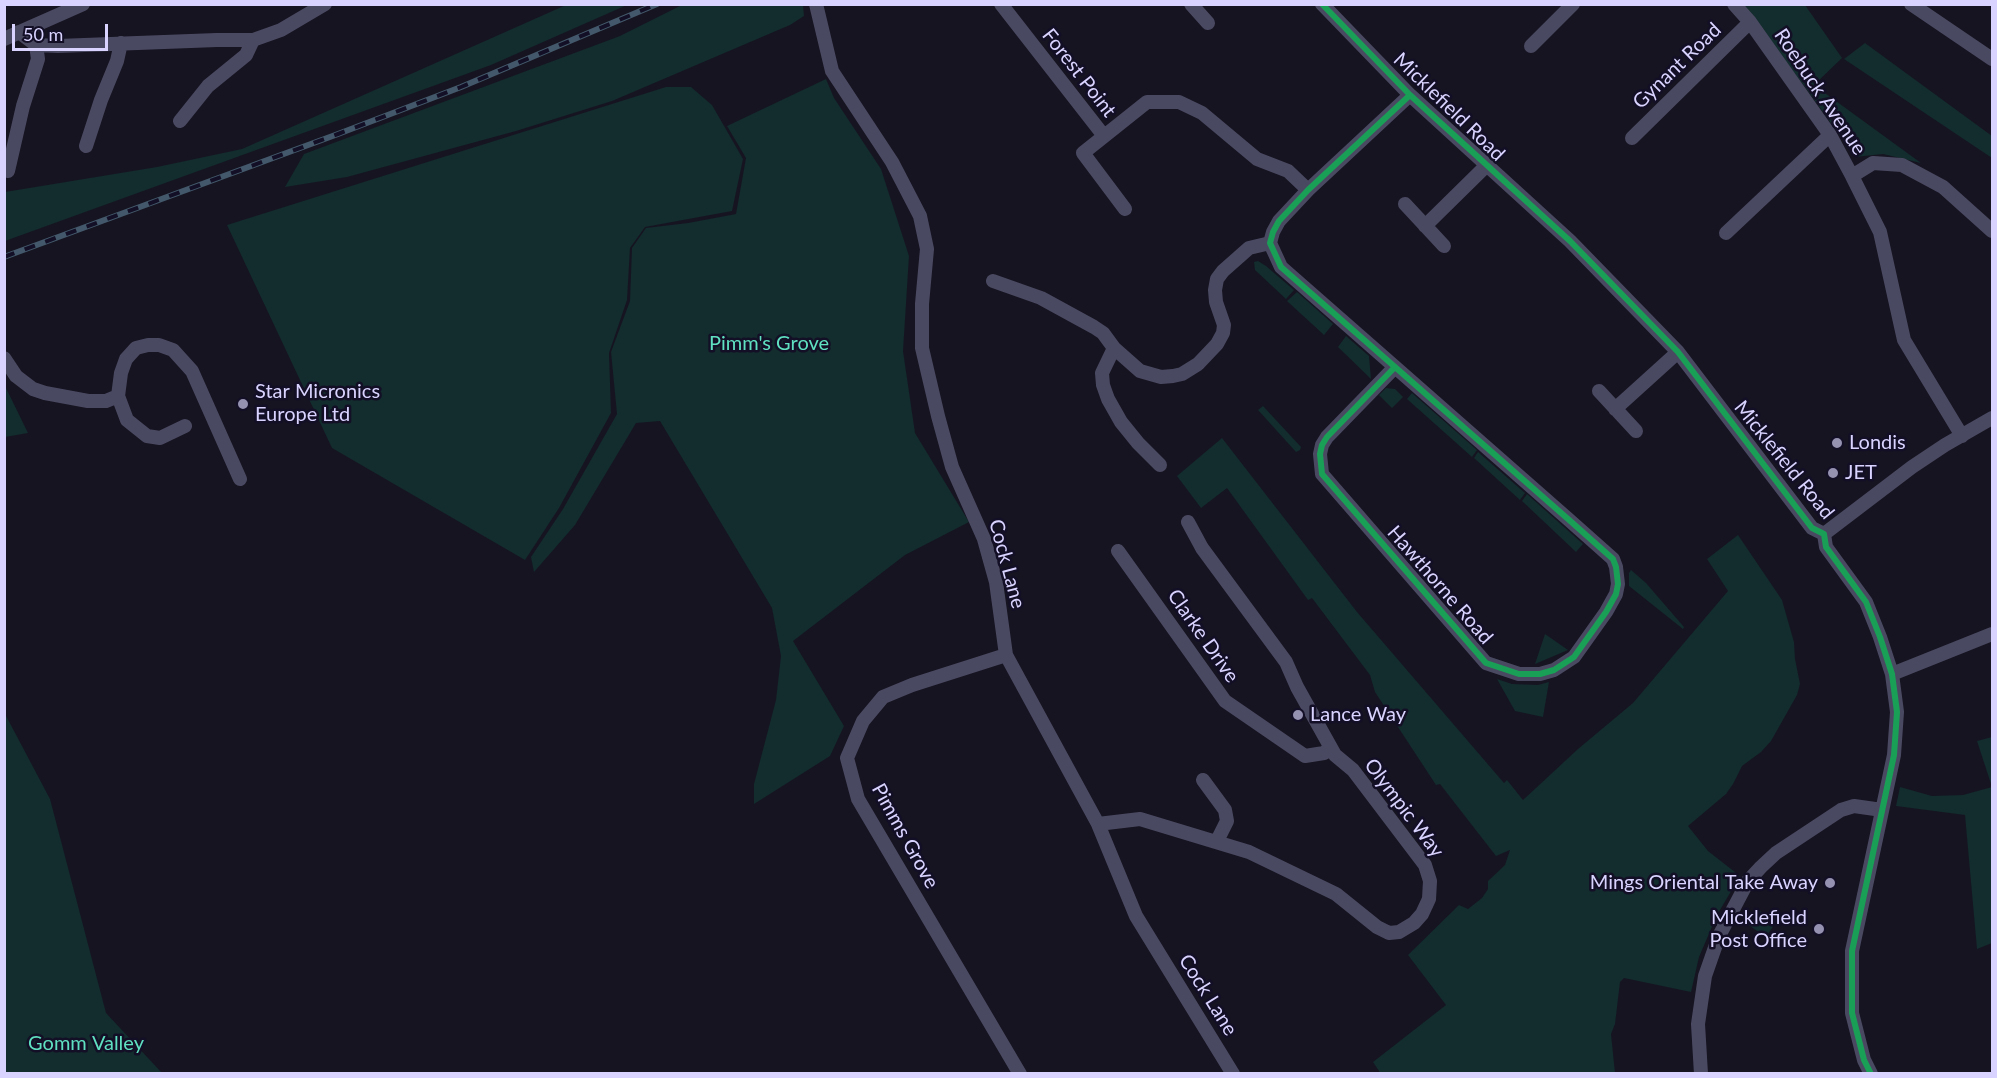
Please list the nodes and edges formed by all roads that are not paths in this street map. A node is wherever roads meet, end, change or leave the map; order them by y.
1 (83, 4) edge
2 (325, 4) edge
3 (816, 4) edge
4 (1001, 4) edge
5 (1191, 4) edge
6 (1322, 4) edge
7 (1574, 4) edge
8 (1734, 4) edge
9 (1911, 4) edge
10 (1750, 22) junction
11 (1208, 23) dead end
12 (19, 32) junction
13 (4, 39) edge
14 (253, 40) junction
15 (121, 43) junction
16 (36, 45) junction
17 (1531, 46) dead end
18 (1992, 58) edge
19 (1410, 95) junction
20 (180, 121) dead end
21 (1830, 135) junction
22 (1104, 136) junction
23 (1632, 138) dead end
24 (86, 146) dead end
25 (1486, 166) junction
26 (8, 171) dead end
27 (1852, 176) junction
28 (1308, 190) junction
29 (1405, 204) dead end
30 (1125, 209) dead end
31 (1425, 226) junction
32 (1992, 231) edge
33 (1726, 233) dead end
34 (1270, 243) junction
35 (1444, 246) dead end
36 (993, 281) dead end
37 (1114, 348) junction
38 (1678, 352) junction
39 (4, 358) edge
40 (1395, 367) junction
41 (1599, 391) dead end
42 (118, 396) junction
43 (1616, 409) junction
44 (1992, 418) edge
45 (185, 426) dead end
46 (1636, 431) dead end
47 (1962, 436) junction
48 (1160, 465) dead end
49 (240, 479) dead end
50 (1188, 522) dead end
51 (1824, 534) junction
52 (1118, 551) dead end
53 (1992, 634) edge
54 (1006, 655) junction
55 (1892, 674) junction
56 (1330, 748) junction
57 (1203, 780) dead end
58 (1882, 810) junction
59 (1098, 824) junction
60 (1217, 841) junction
61 (1020, 1074) edge
62 (1233, 1074) edge
63 (1701, 1074) edge
64 (1871, 1074) edge

1 - 12 street
2 - 14 street
3 - 54 street, Cock Lane
4 - 22 street, Forest Point
5 - 11 street
6 - 19 street, Micklefield Road
7 - 17 street
8 - 10 street, Roebuck Avenue
9 - 18 street
10 - 21 street, Roebuck Avenue
10 - 23 street, Gynant Road
12 - 13 street
12 - 16 street
14 - 15 street
14 - 20 street
15 - 16 street
15 - 24 street
16 - 26 street
19 - 25 street, Micklefield Road
19 - 28 street
21 - 27 street, Roebuck Avenue
21 - 33 street
22 - 28 street
22 - 30 street
25 - 31 street
25 - 38 street, Micklefield Road
27 - 32 street
27 - 47 street, Roebuck Avenue
28 - 34 street
29 - 31 street
31 - 35 street
34 - 37 street
34 - 40 street, Hawthorne Road
36 - 37 street
37 - 48 street
38 - 43 street
38 - 51 street, Micklefield Road
39 - 42 street
40 - 40 street, Hawthorne Road
41 - 43 street
42 - 45 street
42 - 49 street
43 - 46 street
44 - 47 street
47 - 51 street
50 - 56 street, Olympic Way
51 - 55 street, Micklefield Road
52 - 56 street, Clarke Drive
53 - 55 street
54 - 59 street, Cock Lane
54 - 61 street, Pimms Grove
55 - 58 street, Micklefield Road
56 - 60 street, Olympic Way
57 - 60 street
58 - 63 street
58 - 64 street, Micklefield Road
59 - 60 street, Olympic Way
59 - 62 street, Cock Lane

